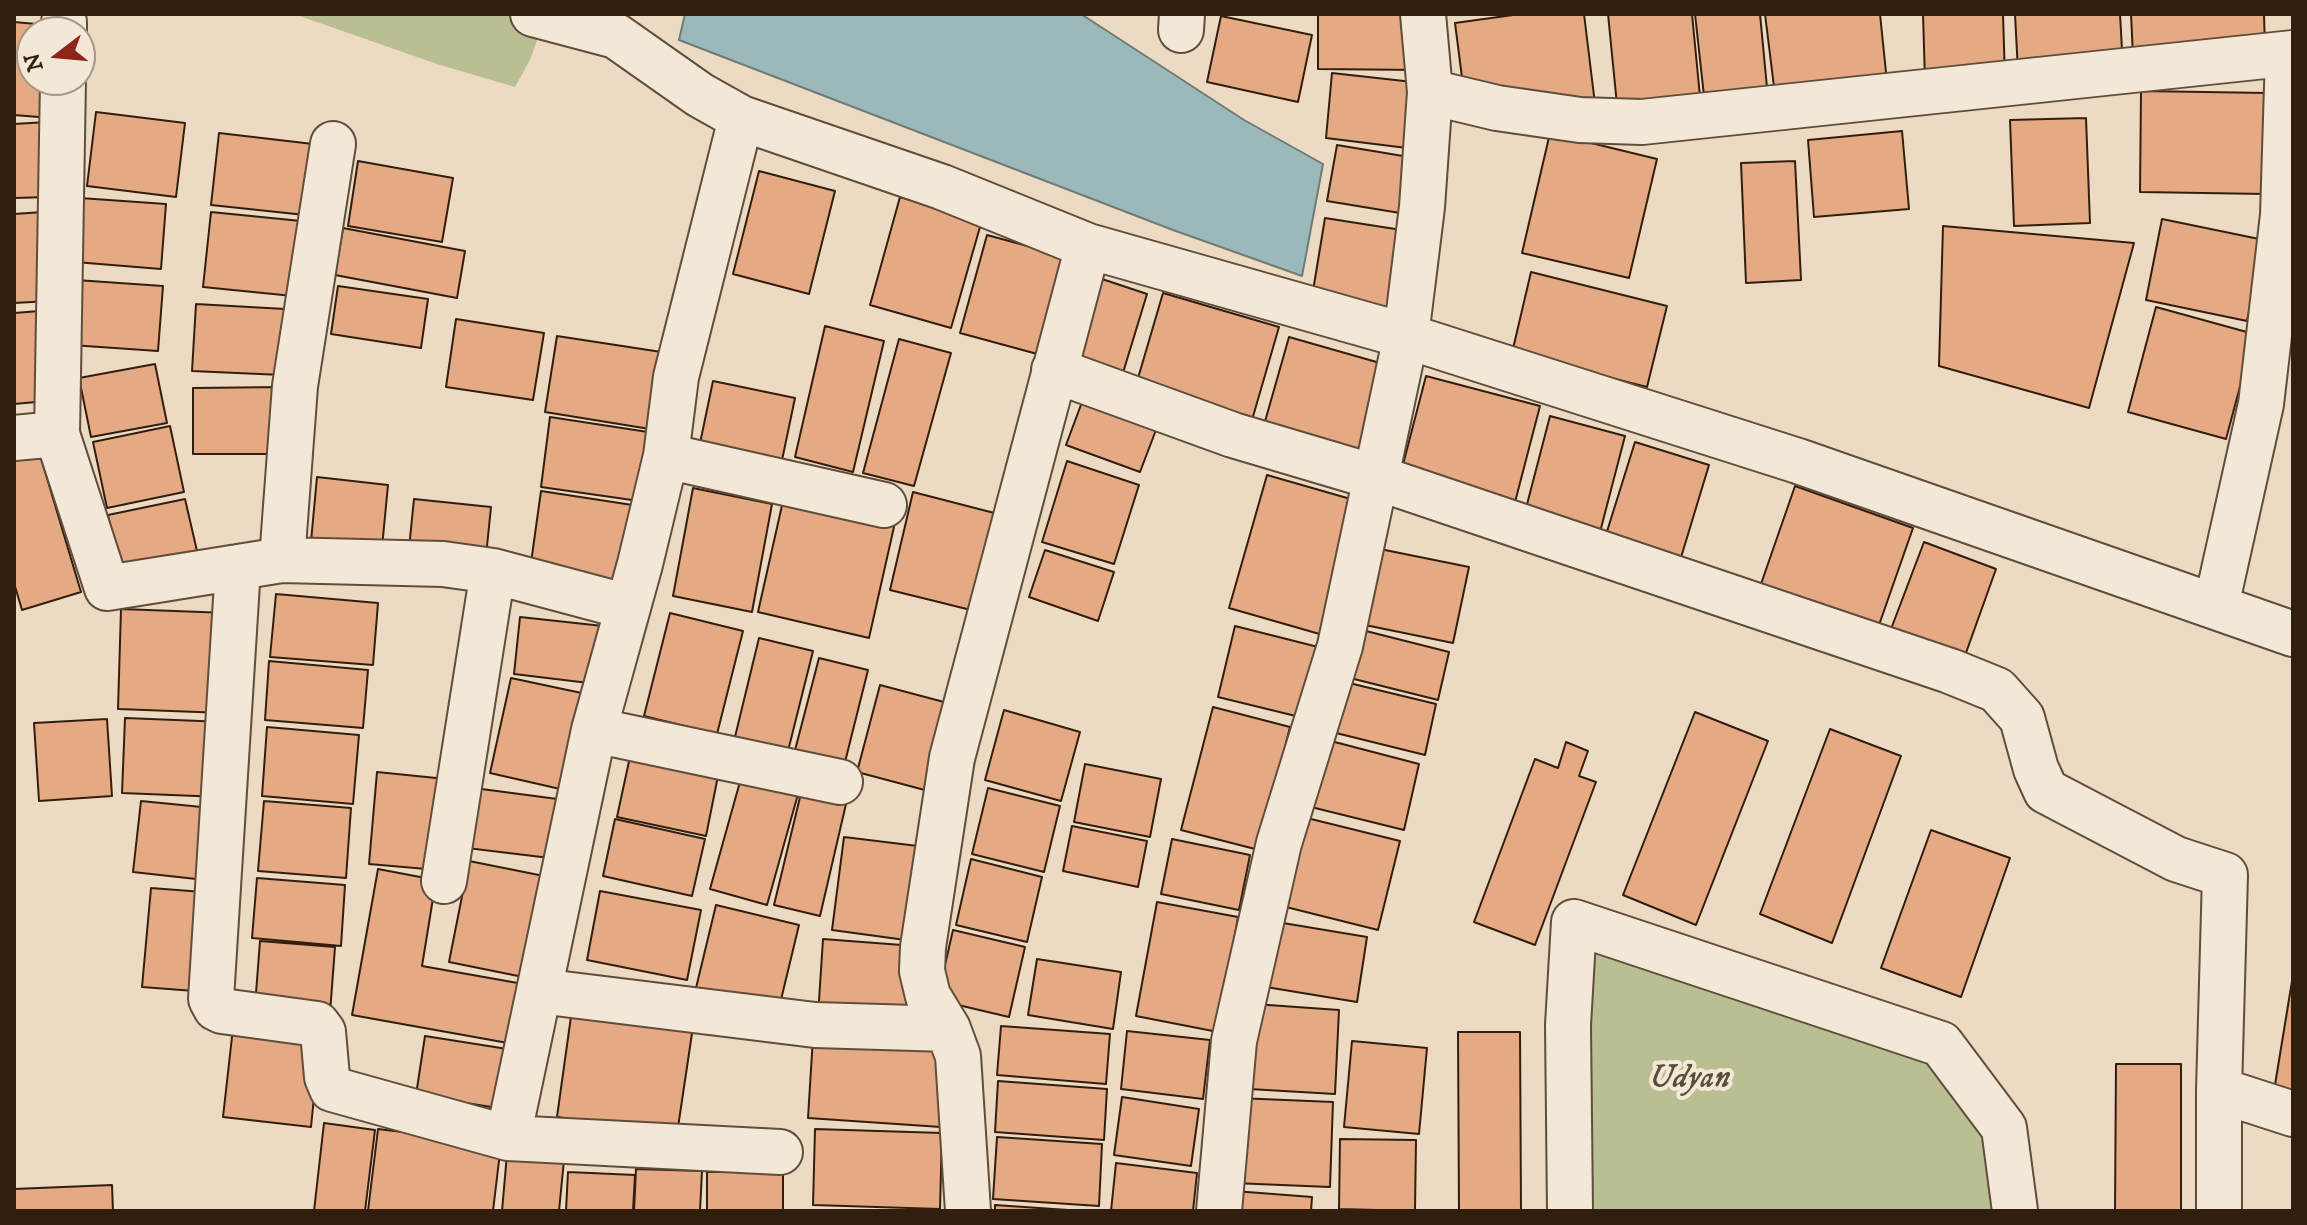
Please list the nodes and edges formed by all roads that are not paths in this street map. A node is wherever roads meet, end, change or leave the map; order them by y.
1 (533, 14) edge
2 (1423, 14) edge
3 (620, 25) edge
4 (2290, 53) edge
5 (1430, 92) junction
6 (63, 96) edge
7 (741, 118) junction
8 (333, 144) dead end
9 (1088, 246) junction
10 (1406, 336) junction
11 (1054, 370) junction
12 (57, 434) junction
13 (14, 438) edge
14 (666, 456) junction
15 (1378, 478) junction
16 (884, 505) dead end
17 (282, 560) junction
18 (238, 567) junction
19 (493, 571) junction
20 (2216, 606) junction
21 (628, 607) junction
22 (2293, 634) edge
23 (594, 730) junction
24 (840, 782) dead end
25 (444, 881) dead end
26 (539, 991) junction
27 (948, 1029) junction
28 (2219, 1090) junction
29 (2293, 1114) edge
30 (508, 1138) junction
31 (780, 1152) dead end
32 (968, 1211) edge
33 (1219, 1211) edge
34 (1570, 1211) edge
35 (2015, 1211) edge
36 (2219, 1211) edge

1 - 3 street
2 - 5 street
3 - 7 street
4 - 5 street
4 - 20 street
5 - 10 street
6 - 12 street
7 - 9 street
7 - 14 street
8 - 17 street
9 - 10 street
9 - 11 street
10 - 15 street
10 - 20 street
11 - 15 street
11 - 27 street
12 - 13 street
12 - 18 street
14 - 16 street
14 - 21 street
15 - 28 street
15 - 33 street
17 - 18 street
17 - 19 street
18 - 30 street
19 - 21 street
19 - 25 street
20 - 22 street
21 - 23 street
23 - 24 street
23 - 26 street
26 - 27 street
26 - 30 street
27 - 32 street
28 - 29 street
28 - 36 street
30 - 31 street
34 - 35 street

